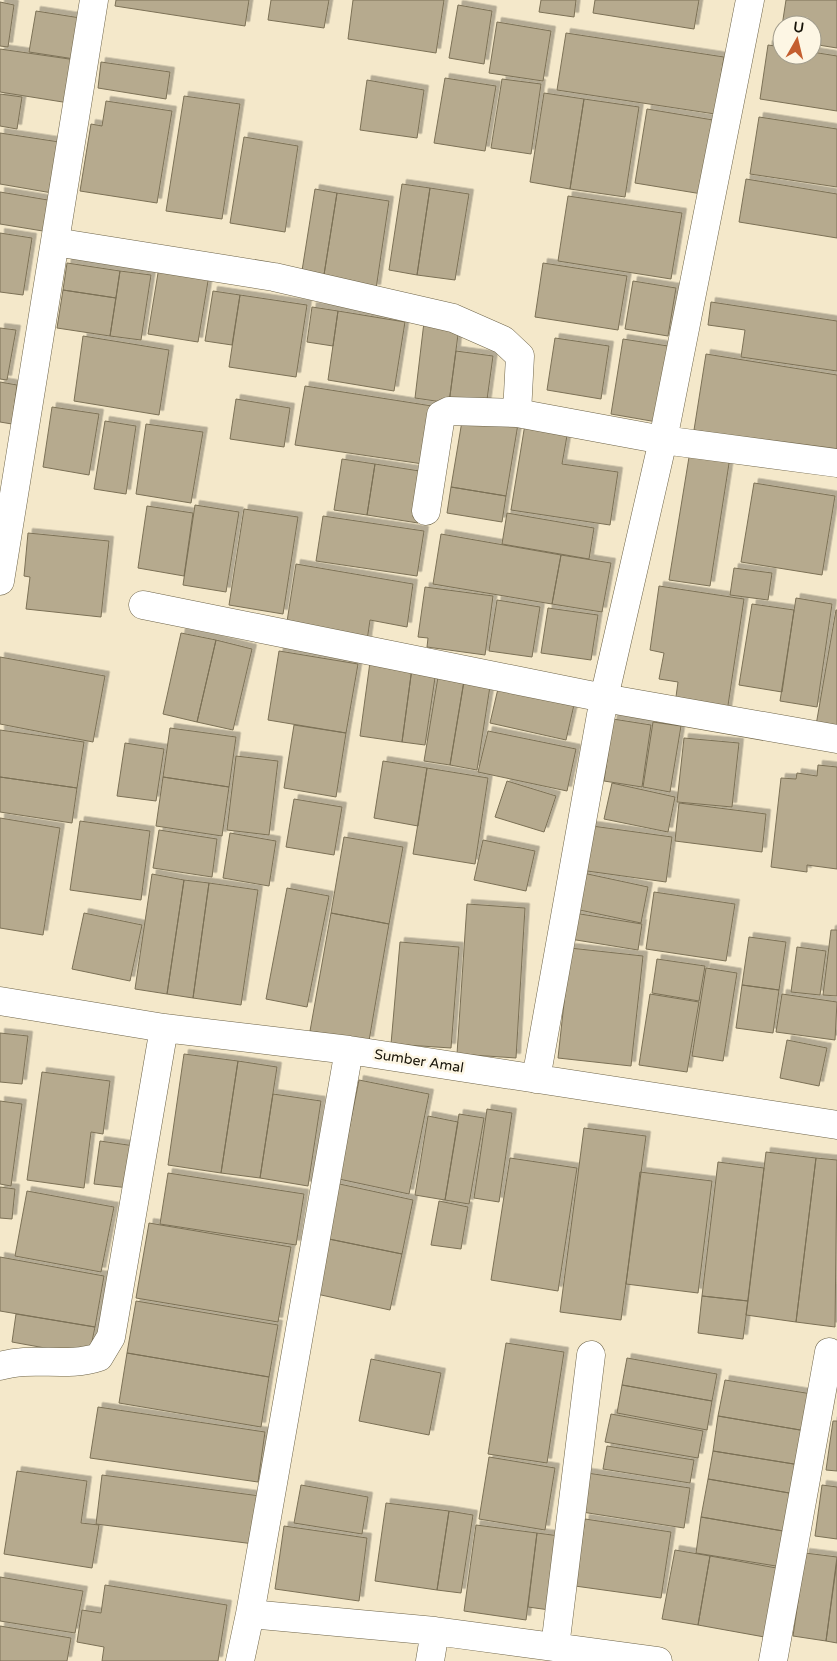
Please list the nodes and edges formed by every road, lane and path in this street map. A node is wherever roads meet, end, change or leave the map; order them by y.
1 (94, 0) edge
2 (750, 0) edge
3 (55, 242) junction
4 (516, 414) junction
5 (664, 440) junction
6 (837, 463) edge
7 (426, 511) dead end
8 (0, 581) edge
9 (144, 605) dead end
10 (604, 698) junction
11 (837, 740) edge
12 (0, 1001) edge
13 (164, 1028) junction
14 (349, 1050) junction
15 (536, 1079) junction
16 (837, 1125) edge
17 (829, 1352) dead end
18 (591, 1355) dead end
19 (0, 1366) edge
20 (250, 1614) junction
21 (435, 1631) junction
22 (555, 1647) junction
23 (240, 1661) edge
24 (430, 1661) edge
25 (658, 1661) edge
26 (773, 1661) edge

1 - 3 street
2 - 5 street
3 - 4 street
3 - 8 street
4 - 5 street
4 - 7 street
5 - 6 street
5 - 10 street
9 - 10 street
10 - 11 street
10 - 15 street
12 - 13 street, Sumber Amal
13 - 14 street, Sumber Amal
13 - 19 street
14 - 15 street, Sumber Amal
14 - 20 street
15 - 16 street, Sumber Amal
17 - 26 street
18 - 22 street
20 - 21 street
20 - 23 street
21 - 22 street
21 - 24 street
22 - 25 street

